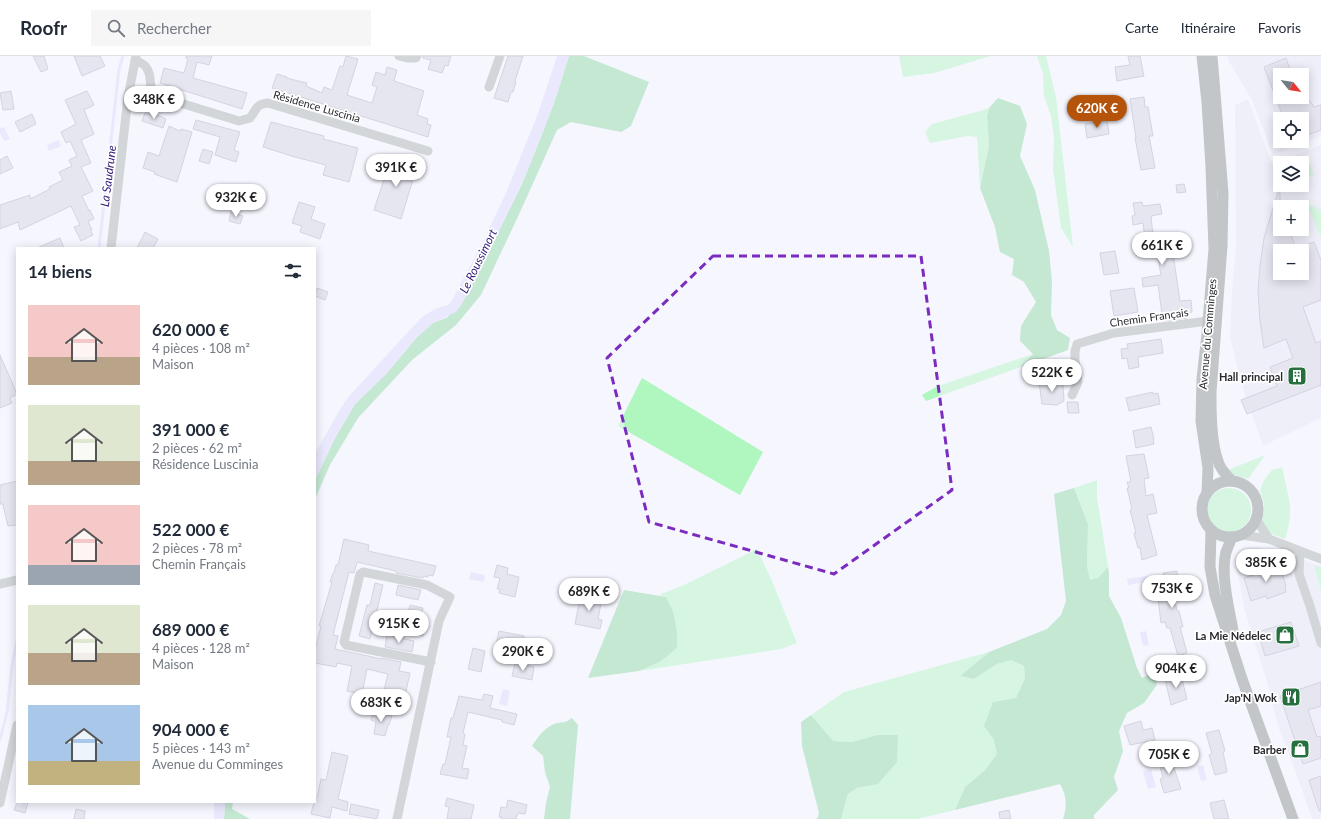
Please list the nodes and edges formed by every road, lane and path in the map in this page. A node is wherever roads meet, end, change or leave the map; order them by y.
1 (399, 56) edge
2 (417, 56) edge
3 (500, 56) edge
4 (1202, 56) edge
5 (1212, 56) edge
6 (136, 58) edge
7 (489, 87) dead end
8 (428, 151) dead end
9 (111, 247) edge
10 (1208, 321) junction
11 (1072, 395) dead end
12 (1232, 482) junction
13 (1207, 493) junction
14 (1256, 519) junction
15 (1211, 530) junction
16 (1236, 536) junction
17 (1269, 539) junction
18 (1300, 552) junction
19 (1321, 559) edge
20 (16, 580) edge
21 (0, 584) edge
22 (1321, 643) edge
23 (431, 662) junction
24 (1242, 679) junction
25 (16, 730) edge
26 (0, 802) edge
27 (397, 819) edge
28 (1293, 819) edge

1 - 2 street
3 - 7 street
4 - 10 main road, Avenue du Comminges
5 - 12 main road, Avenue du Comminges
6 - 8 street, Résidence Luscinia
6 - 9 street
10 - 11 street, Chemin Français
10 - 13 main road, Avenue du Comminges
12 - 13 main road
12 - 14 main road
13 - 15 main road
14 - 16 main road
14 - 17 street
15 - 16 main road
15 - 24 main road
16 - 17 street
16 - 24 main road
17 - 18 street
18 - 19 street
18 - 22 street
20 - 21 street
23 - 23 street
23 - 27 street
24 - 28 main road
25 - 26 street

